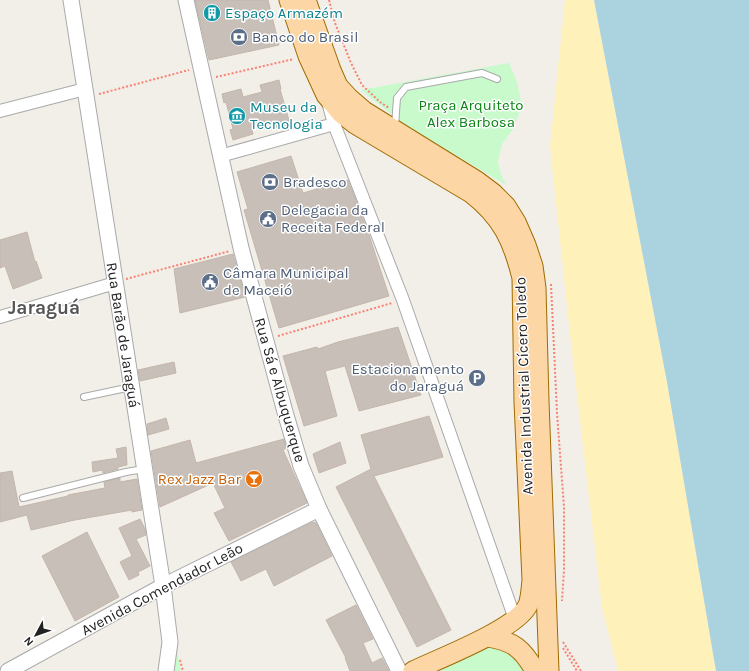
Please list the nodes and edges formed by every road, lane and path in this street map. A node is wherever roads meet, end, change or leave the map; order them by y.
1 (71, 0) edge
2 (186, 0) edge
3 (289, 0) edge
4 (306, 0) edge
5 (329, 0) edge
6 (308, 56) junction
7 (201, 74) junction
8 (497, 79) dead end
9 (85, 93) junction
10 (326, 95) junction
11 (0, 111) edge
12 (395, 121) junction
13 (334, 124) junction
14 (220, 156) junction
15 (241, 248) junction
16 (550, 279) dead end
17 (115, 283) junction
18 (403, 300) junction
19 (0, 317) edge
20 (265, 340) junction
21 (131, 387) junction
22 (84, 397) dead end
23 (144, 469) junction
24 (23, 498) dead end
25 (319, 509) junction
26 (163, 586) junction
27 (562, 602) dead end
28 (515, 619) junction
29 (488, 637) junction
30 (434, 665) edge
31 (8, 671) edge
32 (166, 671) edge
33 (399, 671) edge
34 (413, 671) edge
35 (535, 671) edge
36 (549, 671) edge
37 (577, 671) edge
38 (581, 671) edge

1 - 9 street, Rua Barão de Jaraguá
2 - 7 street, Rua Sá e Albuquerque
3 - 6 main road, Avenida Industrial Cícero Toledo
4 - 12 main road, Avenida Industrial Cícero Toledo
5 - 12 path
6 - 7 path
6 - 10 main road, Avenida Industrial Cícero Toledo
7 - 9 path
7 - 14 street, Rua Sá e Albuquerque
8 - 12 lane
9 - 11 street
9 - 17 street, Rua Barão de Jaraguá
10 - 13 street
10 - 28 main road, Avenida Industrial Cícero Toledo
12 - 36 main road, Avenida Industrial Cícero Toledo
13 - 14 street
13 - 18 street
14 - 15 street, Rua Sá e Albuquerque
15 - 17 path
15 - 20 street, Rua Sá e Albuquerque
16 - 27 path
17 - 19 street
17 - 21 street, Rua Barão de Jaraguá
18 - 20 path
18 - 28 street
20 - 25 street, Rua Sá e Albuquerque
21 - 22 lane
21 - 23 street, Rua Barão de Jaraguá
23 - 24 lane
23 - 26 street, Rua Barão de Jaraguá
25 - 26 street, Avenida Comendador Leão
25 - 33 street, Rua Sá e Albuquerque
26 - 31 street, Avenida Comendador Leão
26 - 32 street, Rua Barão de Jaraguá
28 - 29 main road, Avenida Industrial Cícero Toledo
29 - 30 main road, Avenida Industrial Cícero Toledo
29 - 35 main road
30 - 34 main road, Avenida Industrial Cícero Toledo
37 - 38 path

